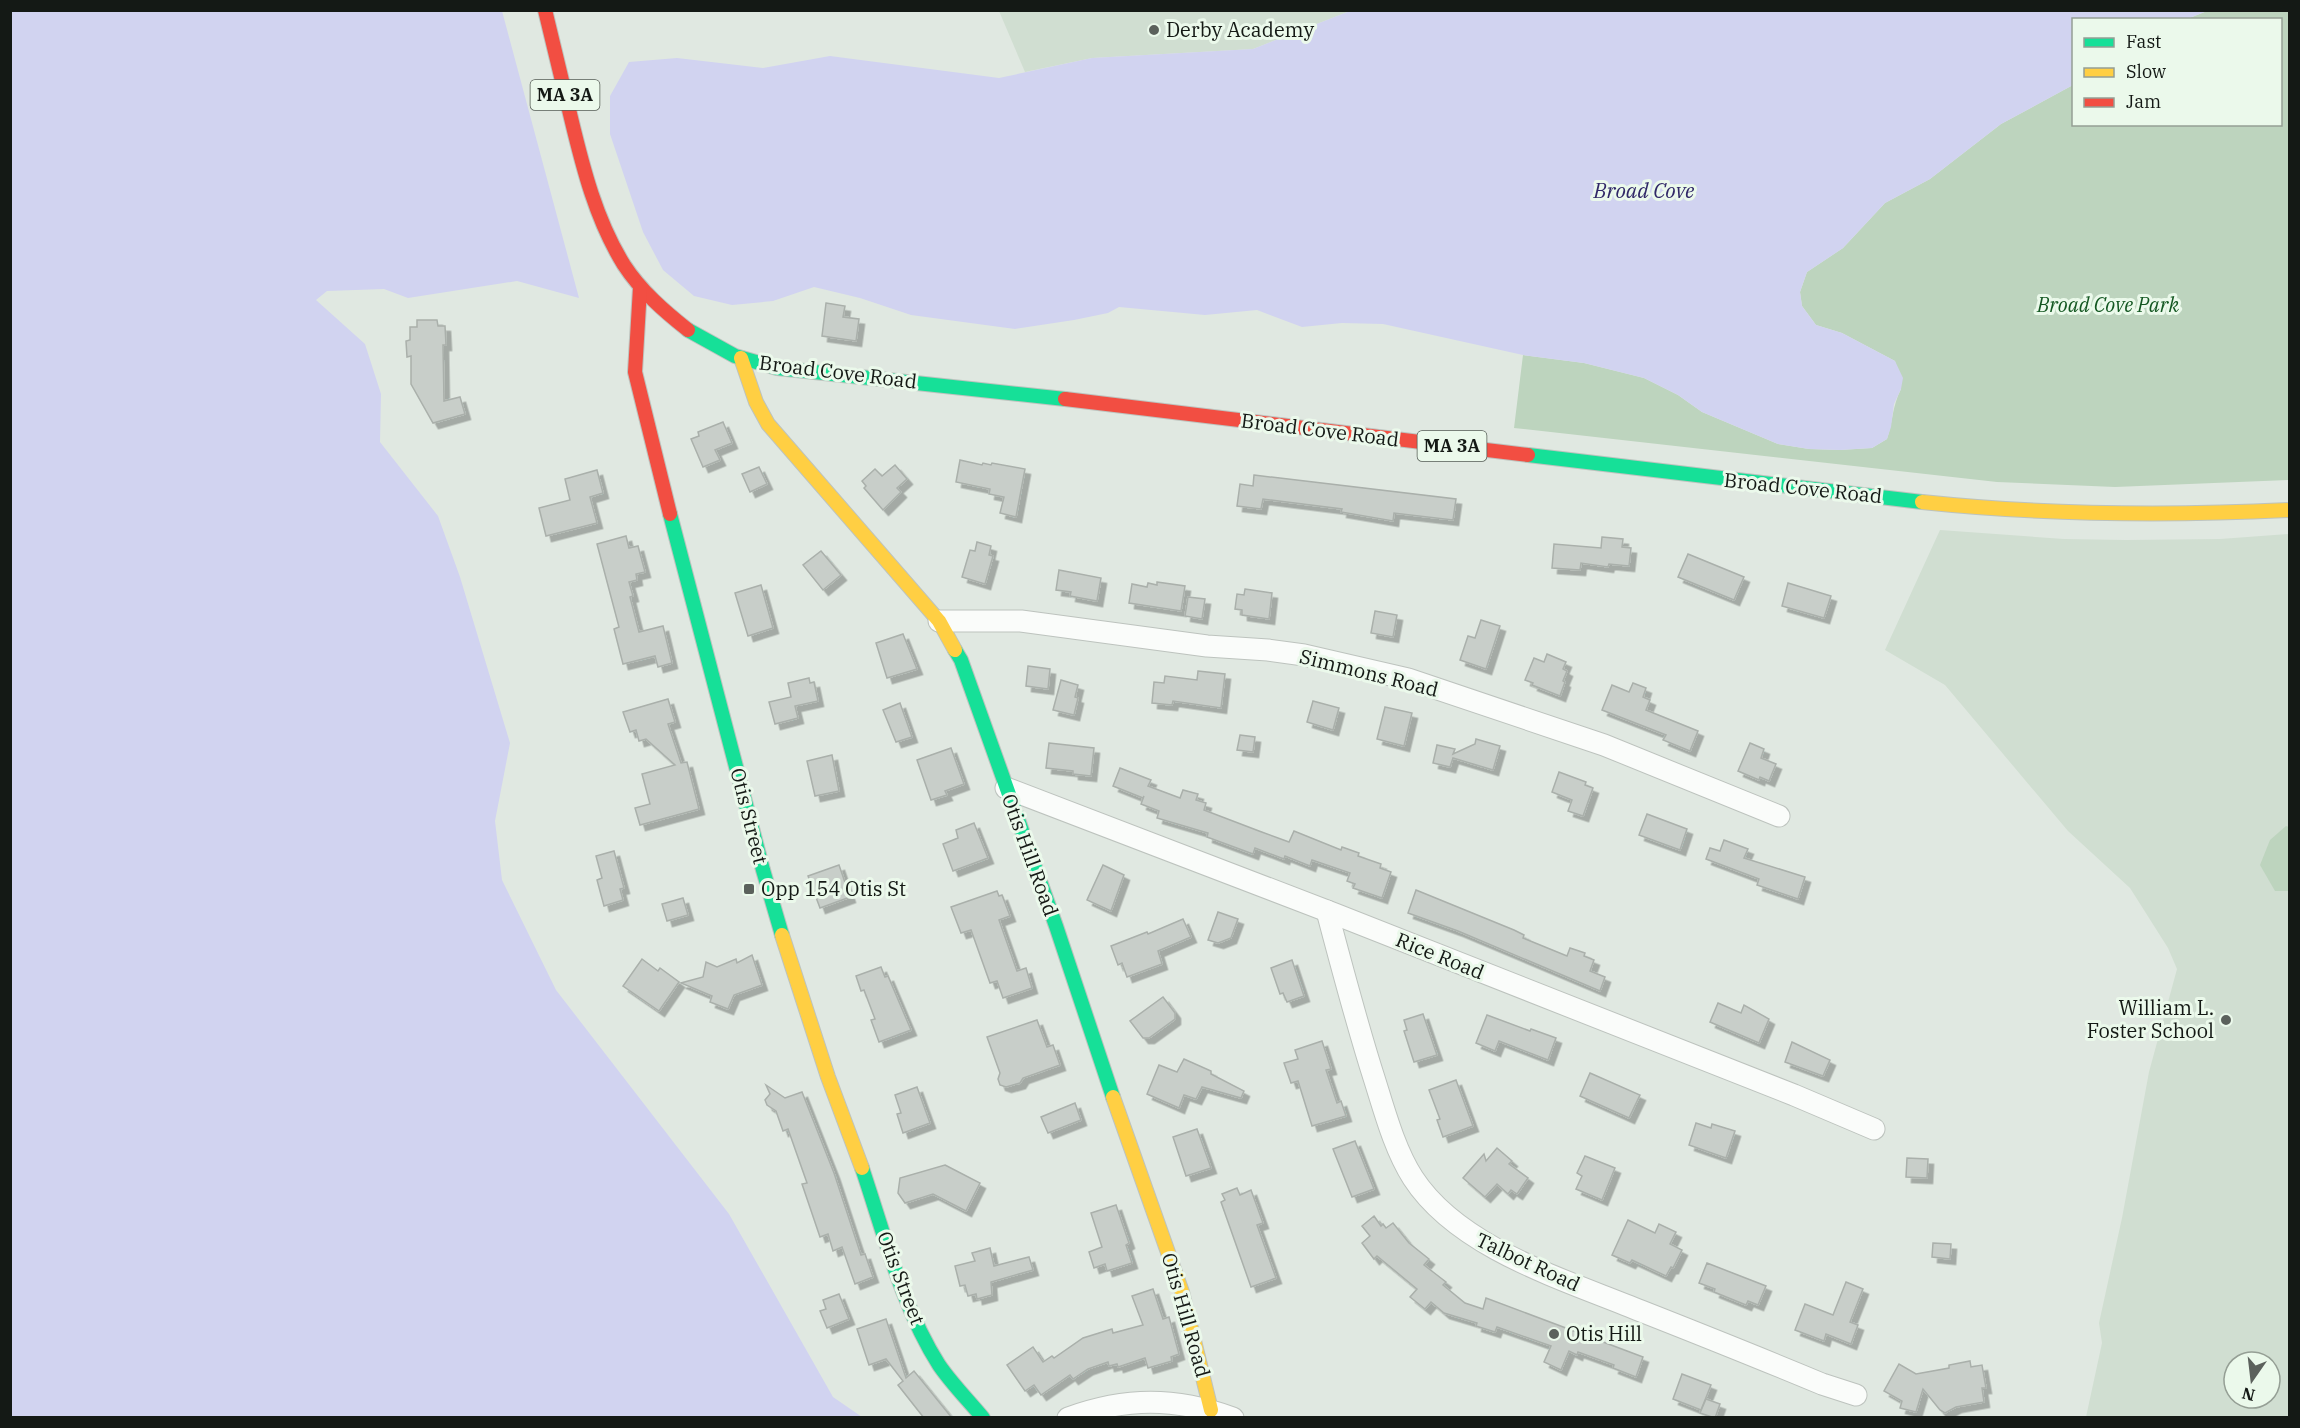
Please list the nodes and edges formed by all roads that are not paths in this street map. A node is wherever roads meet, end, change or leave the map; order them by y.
1 (545, 10) edge
2 (640, 288) junction
3 (741, 358) junction
4 (2289, 510) edge
5 (939, 621) junction
6 (1005, 788) junction
7 (1779, 816) dead end
8 (1327, 911) junction
9 (1874, 1129) dead end
10 (1856, 1395) dead end
11 (1211, 1410) junction
12 (984, 1418) edge
13 (1068, 1418) edge
14 (1233, 1418) edge

1 - 2 street, Broad Cove Road / MA 3A
2 - 3 street, Broad Cove Road / MA 3A
2 - 12 street, Otis Street
3 - 4 street, Broad Cove Road / MA 3A
3 - 5 street, Otis Hill Road
5 - 6 street, Otis Hill Road
5 - 7 street, Simmons Road
6 - 8 street, Rice Road
6 - 11 street, Otis Hill Road
8 - 9 street, Rice Road
8 - 10 street, Talbot Road
11 - 13 street
11 - 14 street

